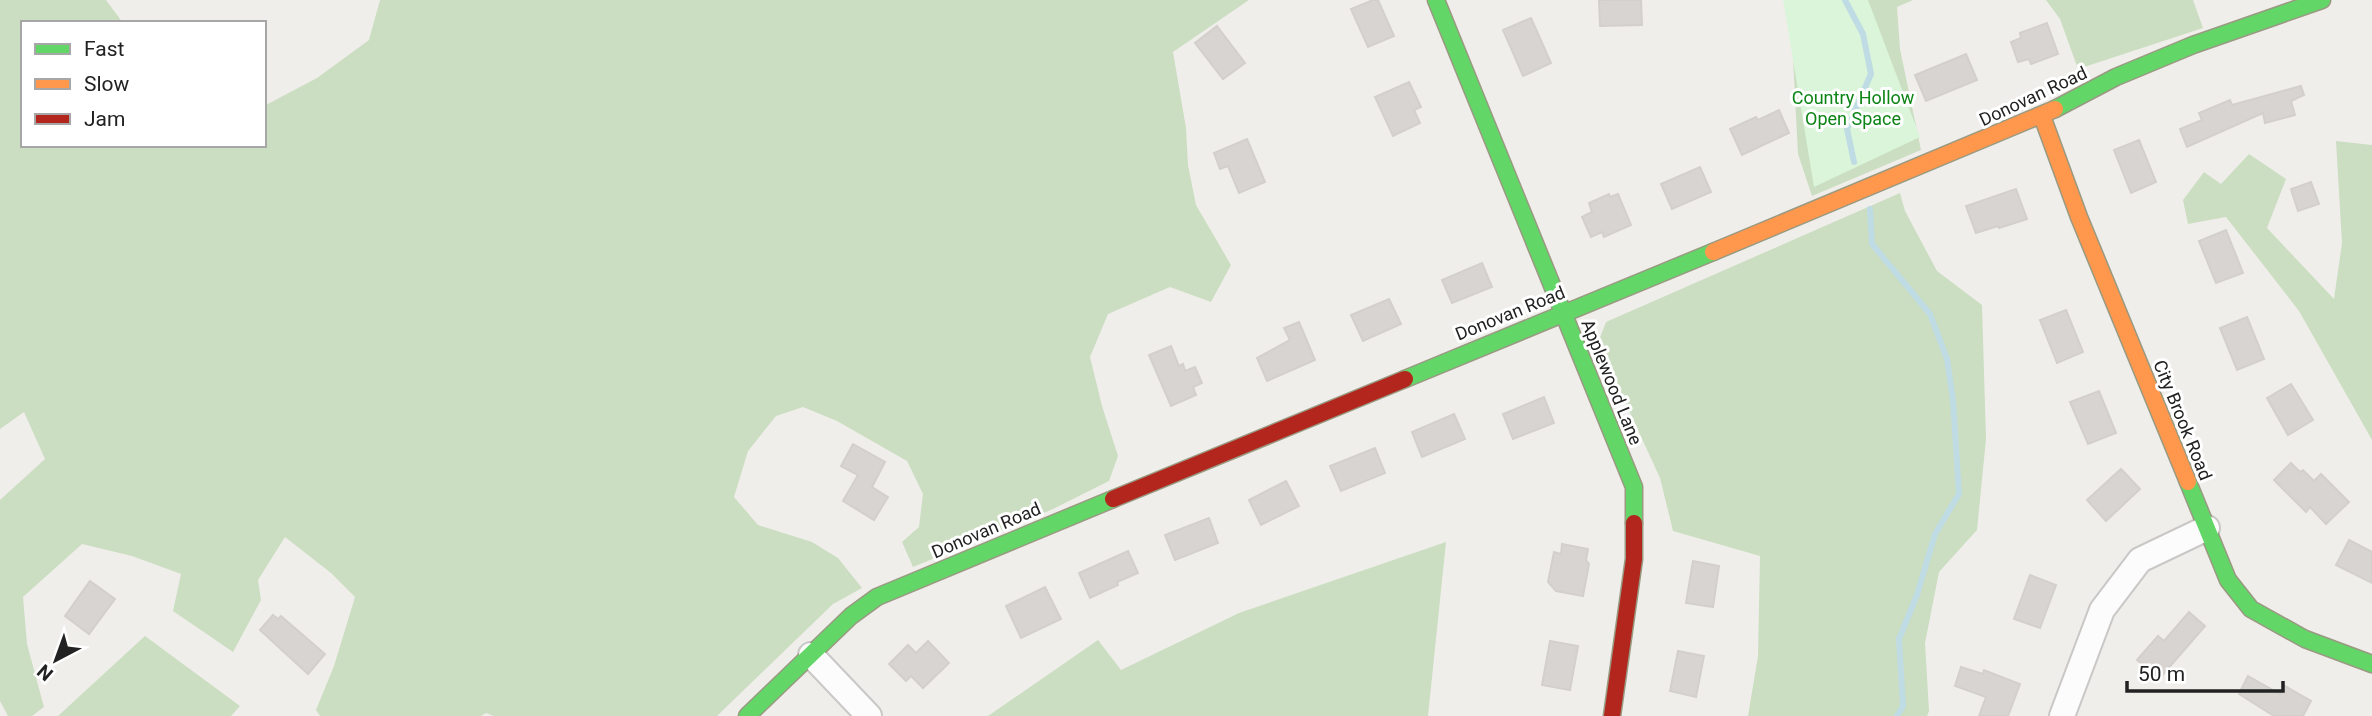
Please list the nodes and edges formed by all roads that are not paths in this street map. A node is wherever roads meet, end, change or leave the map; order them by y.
1 (2322, 0) edge
2 (1443, 2) edge
3 (2042, 116) junction
4 (1563, 312) junction
5 (2207, 528) junction
6 (811, 655) junction
7 (2372, 664) edge
8 (747, 716) edge
9 (869, 716) edge
10 (1612, 716) edge
11 (2062, 716) edge

1 - 3 street, Donovan Road
2 - 4 street, Applewood Lane
3 - 4 street, Donovan Road
3 - 5 street, City Brook Road
4 - 6 street, Donovan Road
4 - 10 street, Applewood Lane
5 - 7 street, City Brook Road
5 - 11 street
6 - 8 street, Donovan Road
6 - 9 street

